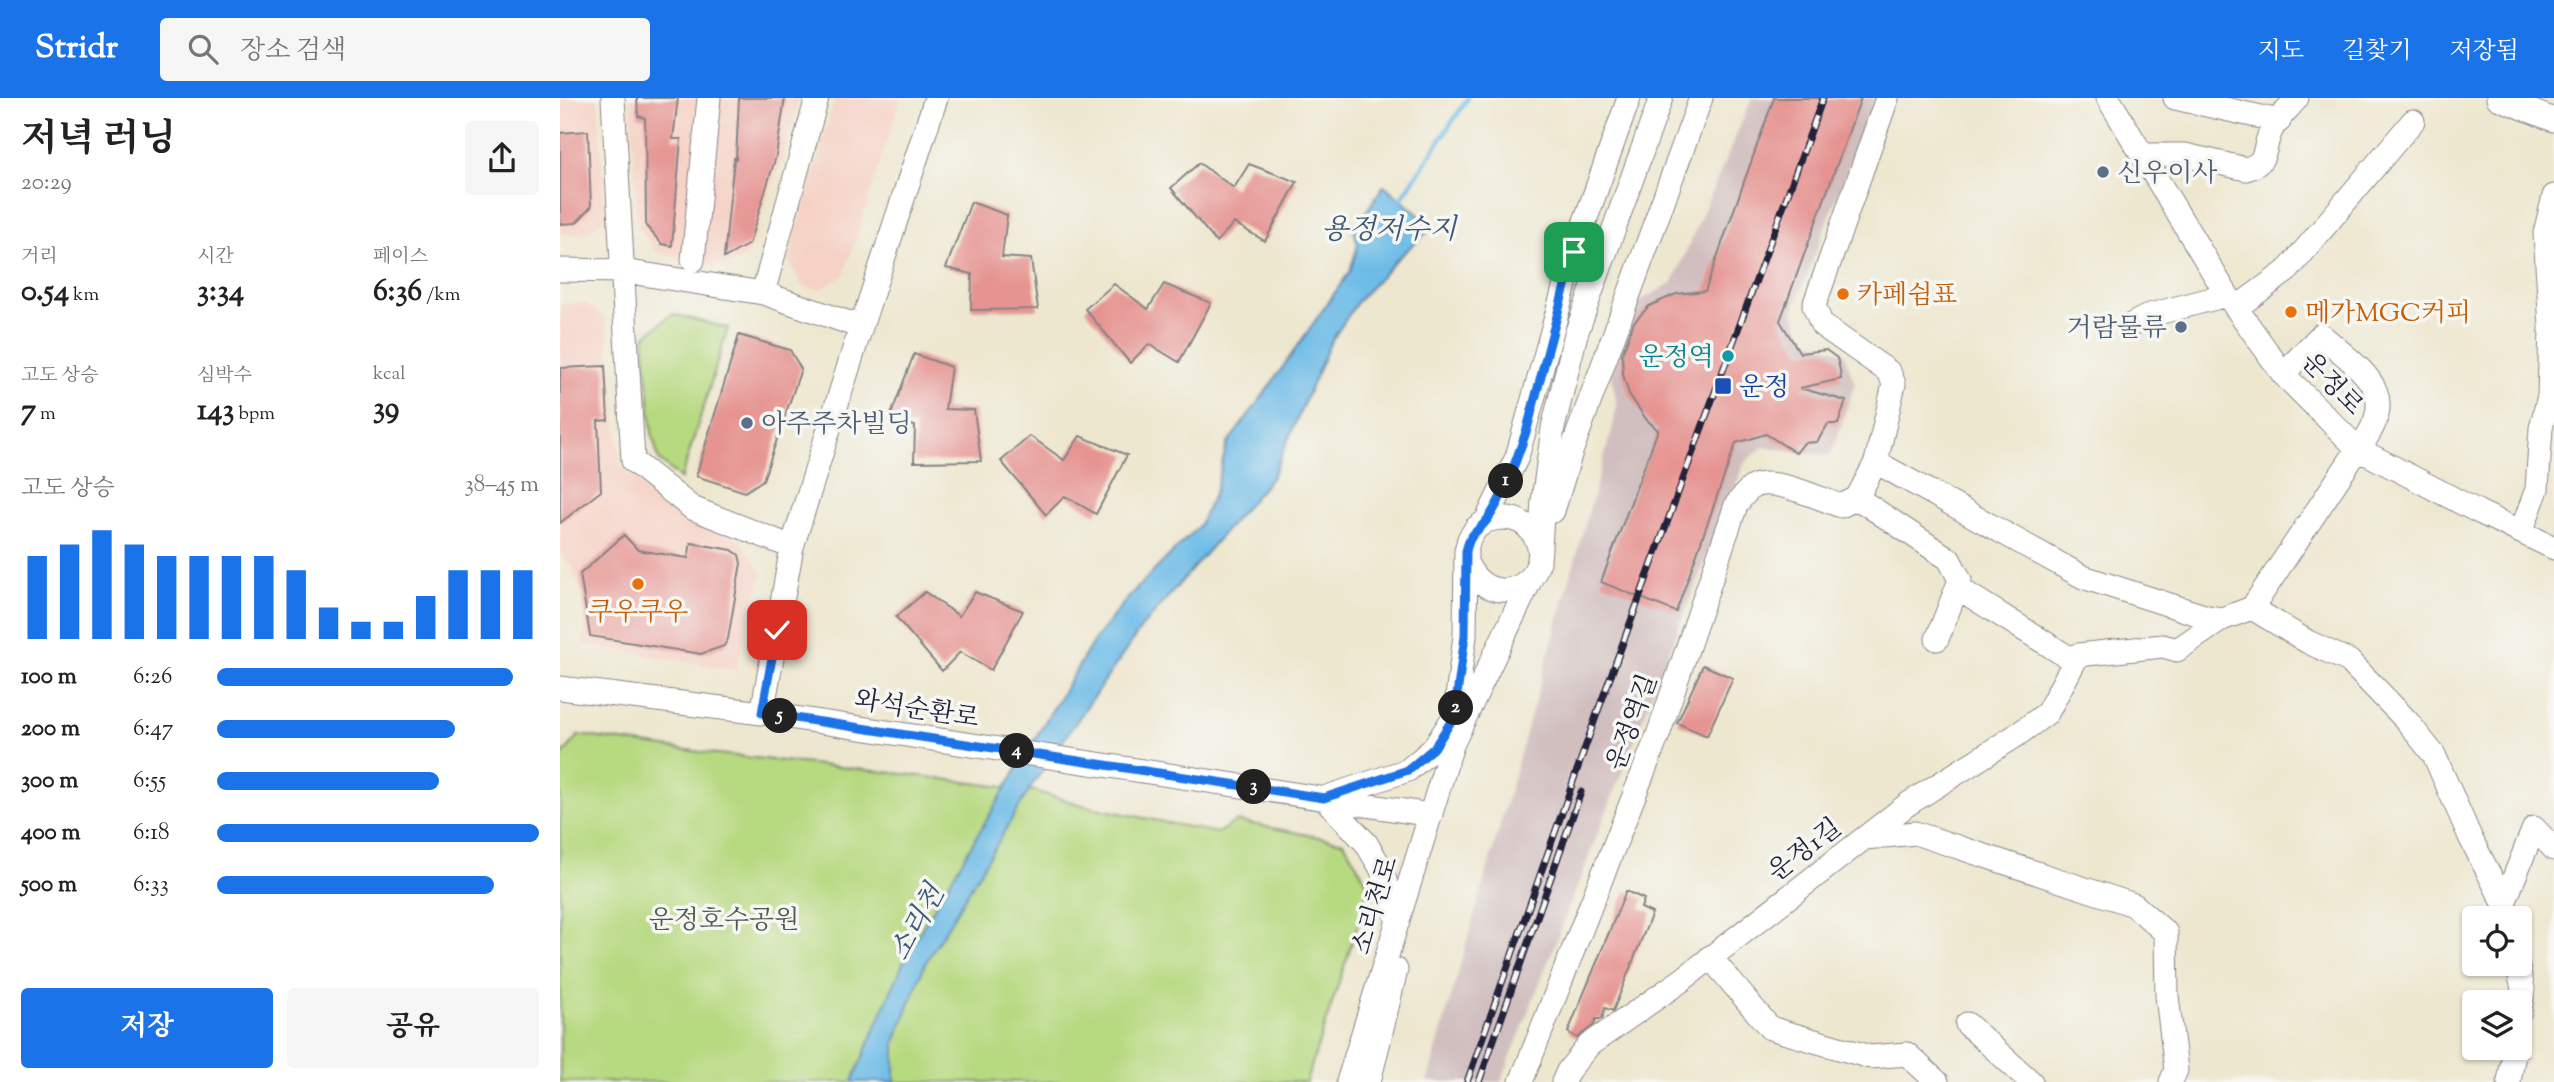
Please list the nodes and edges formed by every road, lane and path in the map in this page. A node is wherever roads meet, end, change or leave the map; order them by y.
1 (613, 98) edge
2 (709, 98) edge
3 (817, 98) edge
4 (936, 98) edge
5 (1629, 98) edge
6 (1661, 98) edge
7 (1701, 98) edge
8 (1887, 98) edge
9 (2108, 98) edge
10 (2175, 98) edge
11 (2297, 98) edge
12 (2498, 98) edge
13 (2554, 120) edge
14 (2279, 121) junction
15 (2413, 121) dead end
16 (2143, 155) junction
17 (2554, 196) edge
18 (2550, 245) edge
19 (693, 260) dead end
20 (560, 270) edge
21 (623, 271) junction
22 (763, 293) junction
23 (2231, 301) junction
24 (2129, 326) dead end
25 (860, 327) junction
26 (2283, 373) junction
27 (2358, 449) junction
28 (1876, 462) junction
29 (1857, 498) junction
30 (1486, 521) junction
31 (2521, 532) junction
32 (792, 547) junction
33 (2554, 548) edge
34 (1540, 550) junction
35 (1467, 564) junction
36 (1535, 573) junction
37 (1958, 588) junction
38 (2252, 608) junction
39 (2222, 618) junction
40 (1937, 639) dead end
41 (2074, 661) junction
42 (560, 688) edge
43 (762, 713) junction
44 (1454, 717) junction
45 (1452, 745) junction
46 (1324, 798) junction
47 (1431, 815) junction
48 (1865, 838) junction
49 (2554, 849) edge
50 (1417, 860) junction
51 (2504, 906) edge
52 (2508, 906) edge
53 (1398, 922) junction
54 (1710, 957) junction
55 (1967, 1024) dead end
56 (2513, 1060) edge
57 (1348, 1082) edge
58 (1369, 1082) edge
59 (1521, 1082) edge
60 (1563, 1082) edge
61 (1937, 1082) edge
62 (2031, 1082) edge
63 (2171, 1082) edge
64 (2509, 1082) edge

1 - 21 street
2 - 19 street
3 - 22 street
4 - 25 street
5 - 30 street
6 - 34 street
7 - 34 street
8 - 28 street
9 - 16 street, 운정로
10 - 14 street
11 - 14 street
12 - 13 street
14 - 16 street
15 - 23 street
16 - 23 street, 운정로
17 - 18 street
18 - 31 street
20 - 21 street
21 - 22 street
21 - 32 street
22 - 25 street
23 - 24 street
23 - 26 street, 운정로
25 - 32 street
26 - 27 street, 운정로
26 - 27 street
27 - 31 street, 운정로
27 - 38 street
28 - 29 street
28 - 39 street
29 - 37 street
29 - 59 street, 운정역길
30 - 34 street
30 - 35 street
31 - 33 street, 운정로
32 - 43 street
34 - 36 street
35 - 36 street
35 - 44 street
36 - 45 street
37 - 40 street
37 - 41 street
38 - 39 street
38 - 51 street
39 - 41 street
41 - 48 street, 운정1길
42 - 43 street, 와석순환로
43 - 46 street, 와석순환로
44 - 45 street
44 - 46 street
45 - 47 street, 소리천로
46 - 47 street, 와석순환로
46 - 53 street
47 - 50 street, 소리천로
48 - 54 street, 운정1길
48 - 63 street
49 - 52 street
50 - 53 street, 소리천로
50 - 58 street
53 - 57 street, 소리천로
54 - 60 street, 운정1길
54 - 61 street
55 - 62 street
56 - 64 street

